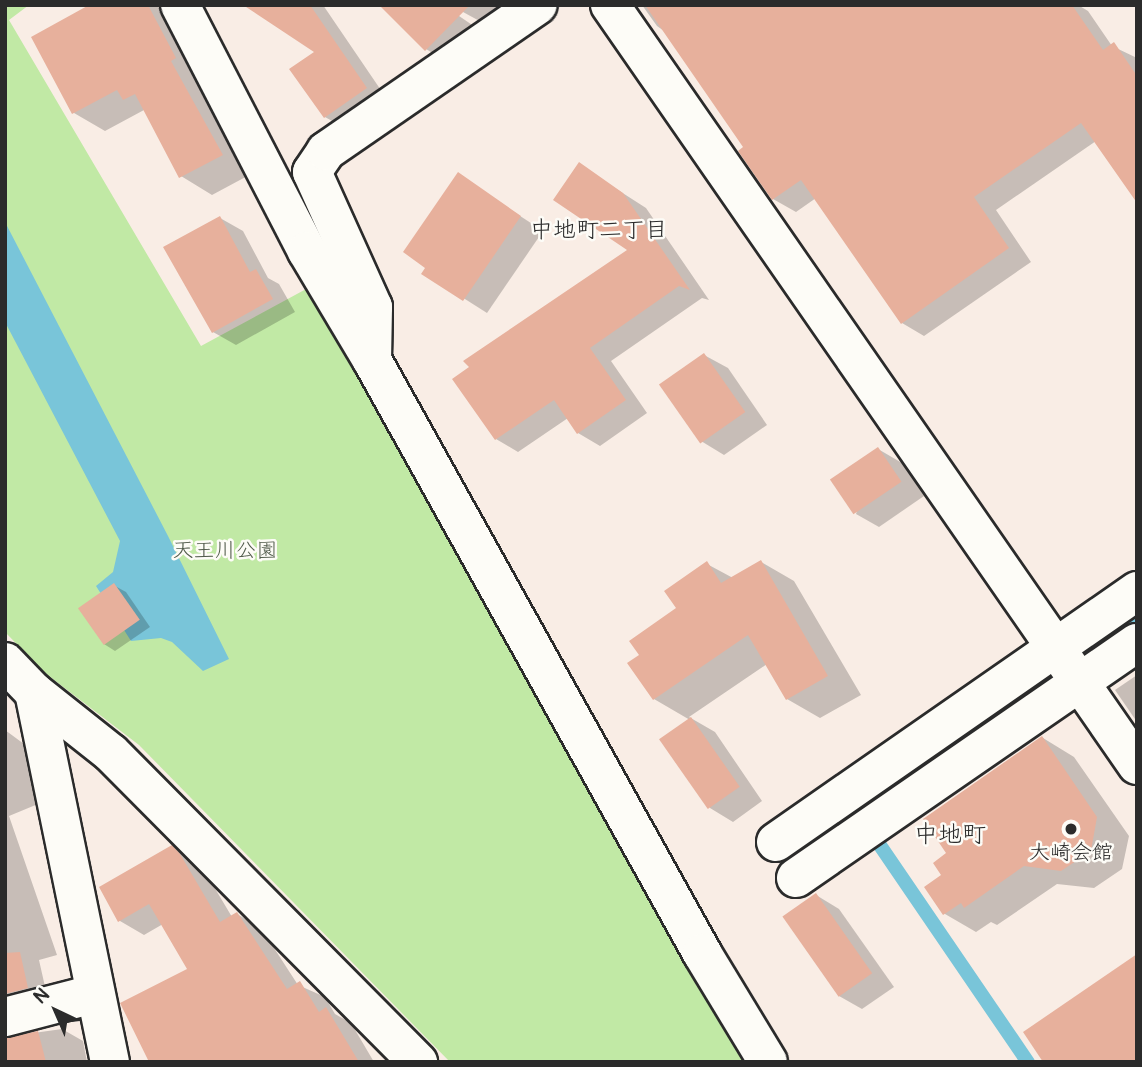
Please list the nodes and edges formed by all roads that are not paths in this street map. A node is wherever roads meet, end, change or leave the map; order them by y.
1 (180, 5) edge
2 (538, 5) edge
3 (610, 5) edge
4 (372, 360) junction
5 (1137, 591) edge
6 (1137, 643) edge
7 (1054, 648) junction
8 (5, 662) edge
9 (1079, 683) junction
10 (34, 692) junction
11 (1137, 765) edge
12 (776, 842) dead end
13 (796, 878) dead end
14 (94, 995) junction
15 (5, 1017) edge
16 (110, 1062) edge
17 (418, 1062) edge
18 (768, 1062) edge

1 - 4 street
2 - 4 street
3 - 7 street
4 - 18 street
5 - 7 street
6 - 9 street
7 - 9 street
7 - 12 street
8 - 10 street
9 - 11 street
9 - 13 street
10 - 14 street
10 - 17 street
14 - 15 street
14 - 16 street

